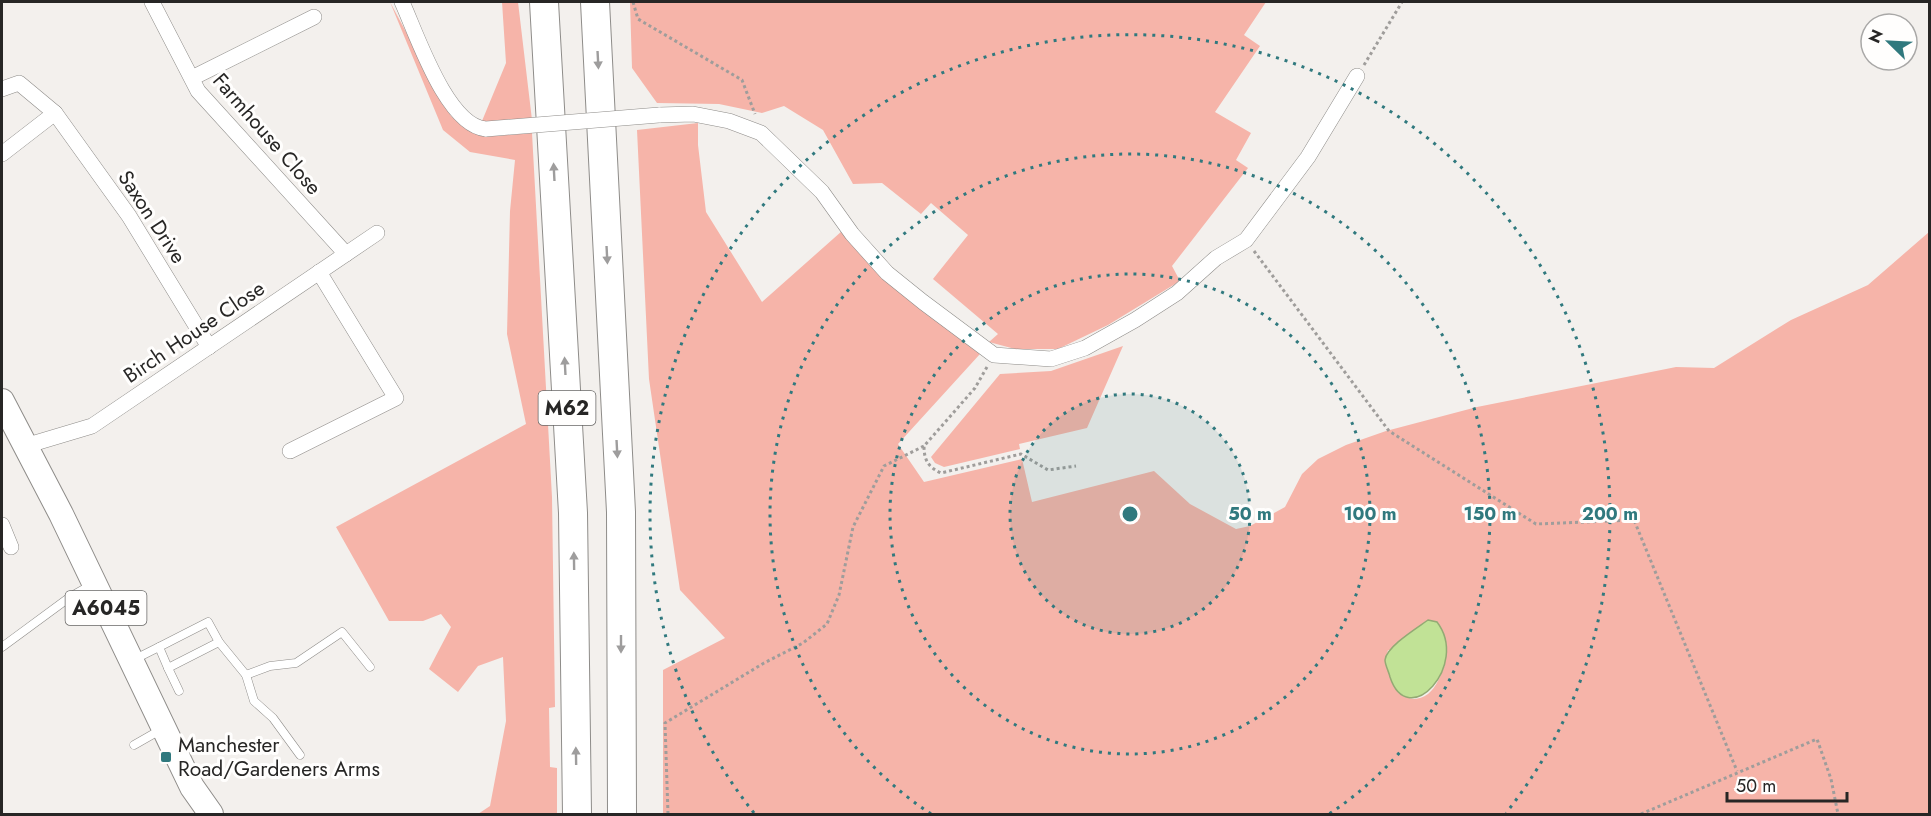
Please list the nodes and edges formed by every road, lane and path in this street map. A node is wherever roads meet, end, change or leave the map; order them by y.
1 (152, 2) edge
2 (402, 2) edge
3 (544, 2) edge
4 (595, 2) edge
5 (633, 2) edge
6 (1402, 2) edge
7 (314, 17) dead end
8 (1357, 76) joint
9 (192, 78) junction
10 (2, 89) edge
11 (55, 113) junction
12 (761, 133) junction
13 (2, 154) edge
14 (377, 233) dead end
15 (1246, 240) junction
16 (346, 254) junction
17 (320, 272) junction
18 (209, 347) junction
19 (994, 355) junction
20 (2, 401) edge
21 (25, 446) junction
22 (924, 446) junction
23 (290, 451) dead end
24 (1076, 466) dead end
25 (2, 525) edge
26 (11, 547) dead end
27 (94, 584) junction
28 (219, 642) junction
29 (2, 647) edge
30 (159, 647) junction
31 (131, 661) junction
32 (168, 668) junction
33 (370, 668) dead end
34 (246, 675) junction
35 (179, 691) dead end
36 (164, 728) junction
37 (134, 745) dead end
38 (300, 755) dead end
39 (1737, 771) junction
40 (211, 814) edge
41 (577, 814) edge
42 (622, 814) edge
43 (668, 814) edge
44 (1641, 814) edge
45 (1838, 814) edge

1 - 9 street, Farmhouse Close
2 - 12 street, bridge
41 -> 3 highway, M62
4 -> 42 highway, M62
5 - 12 path
6 - 8 path
7 - 9 street
8 - 15 street
9 - 16 street, Farmhouse Close
10 - 11 street, Saxon Drive
11 - 13 street
11 - 18 street, Saxon Drive
12 - 19 street
14 - 16 street, Birch House Close
15 - 19 street
15 - 39 path
16 - 17 street, Birch House Close
17 - 18 street, Birch House Close
17 - 23 street
18 - 21 street, Birch House Close
19 - 22 path
20 - 21 main road, A6045
21 - 27 main road, A6045
22 - 24 path
22 - 43 path
25 - 26 street
27 - 29 lane
27 - 31 main road, A6045
28 - 30 lane
28 - 32 lane
28 - 34 lane
30 - 31 lane
30 - 32 lane
31 - 36 main road, A6045
32 - 35 lane
33 - 34 lane
34 - 38 lane
36 - 37 lane
36 - 40 main road, A6045
39 - 44 path
39 - 45 path

